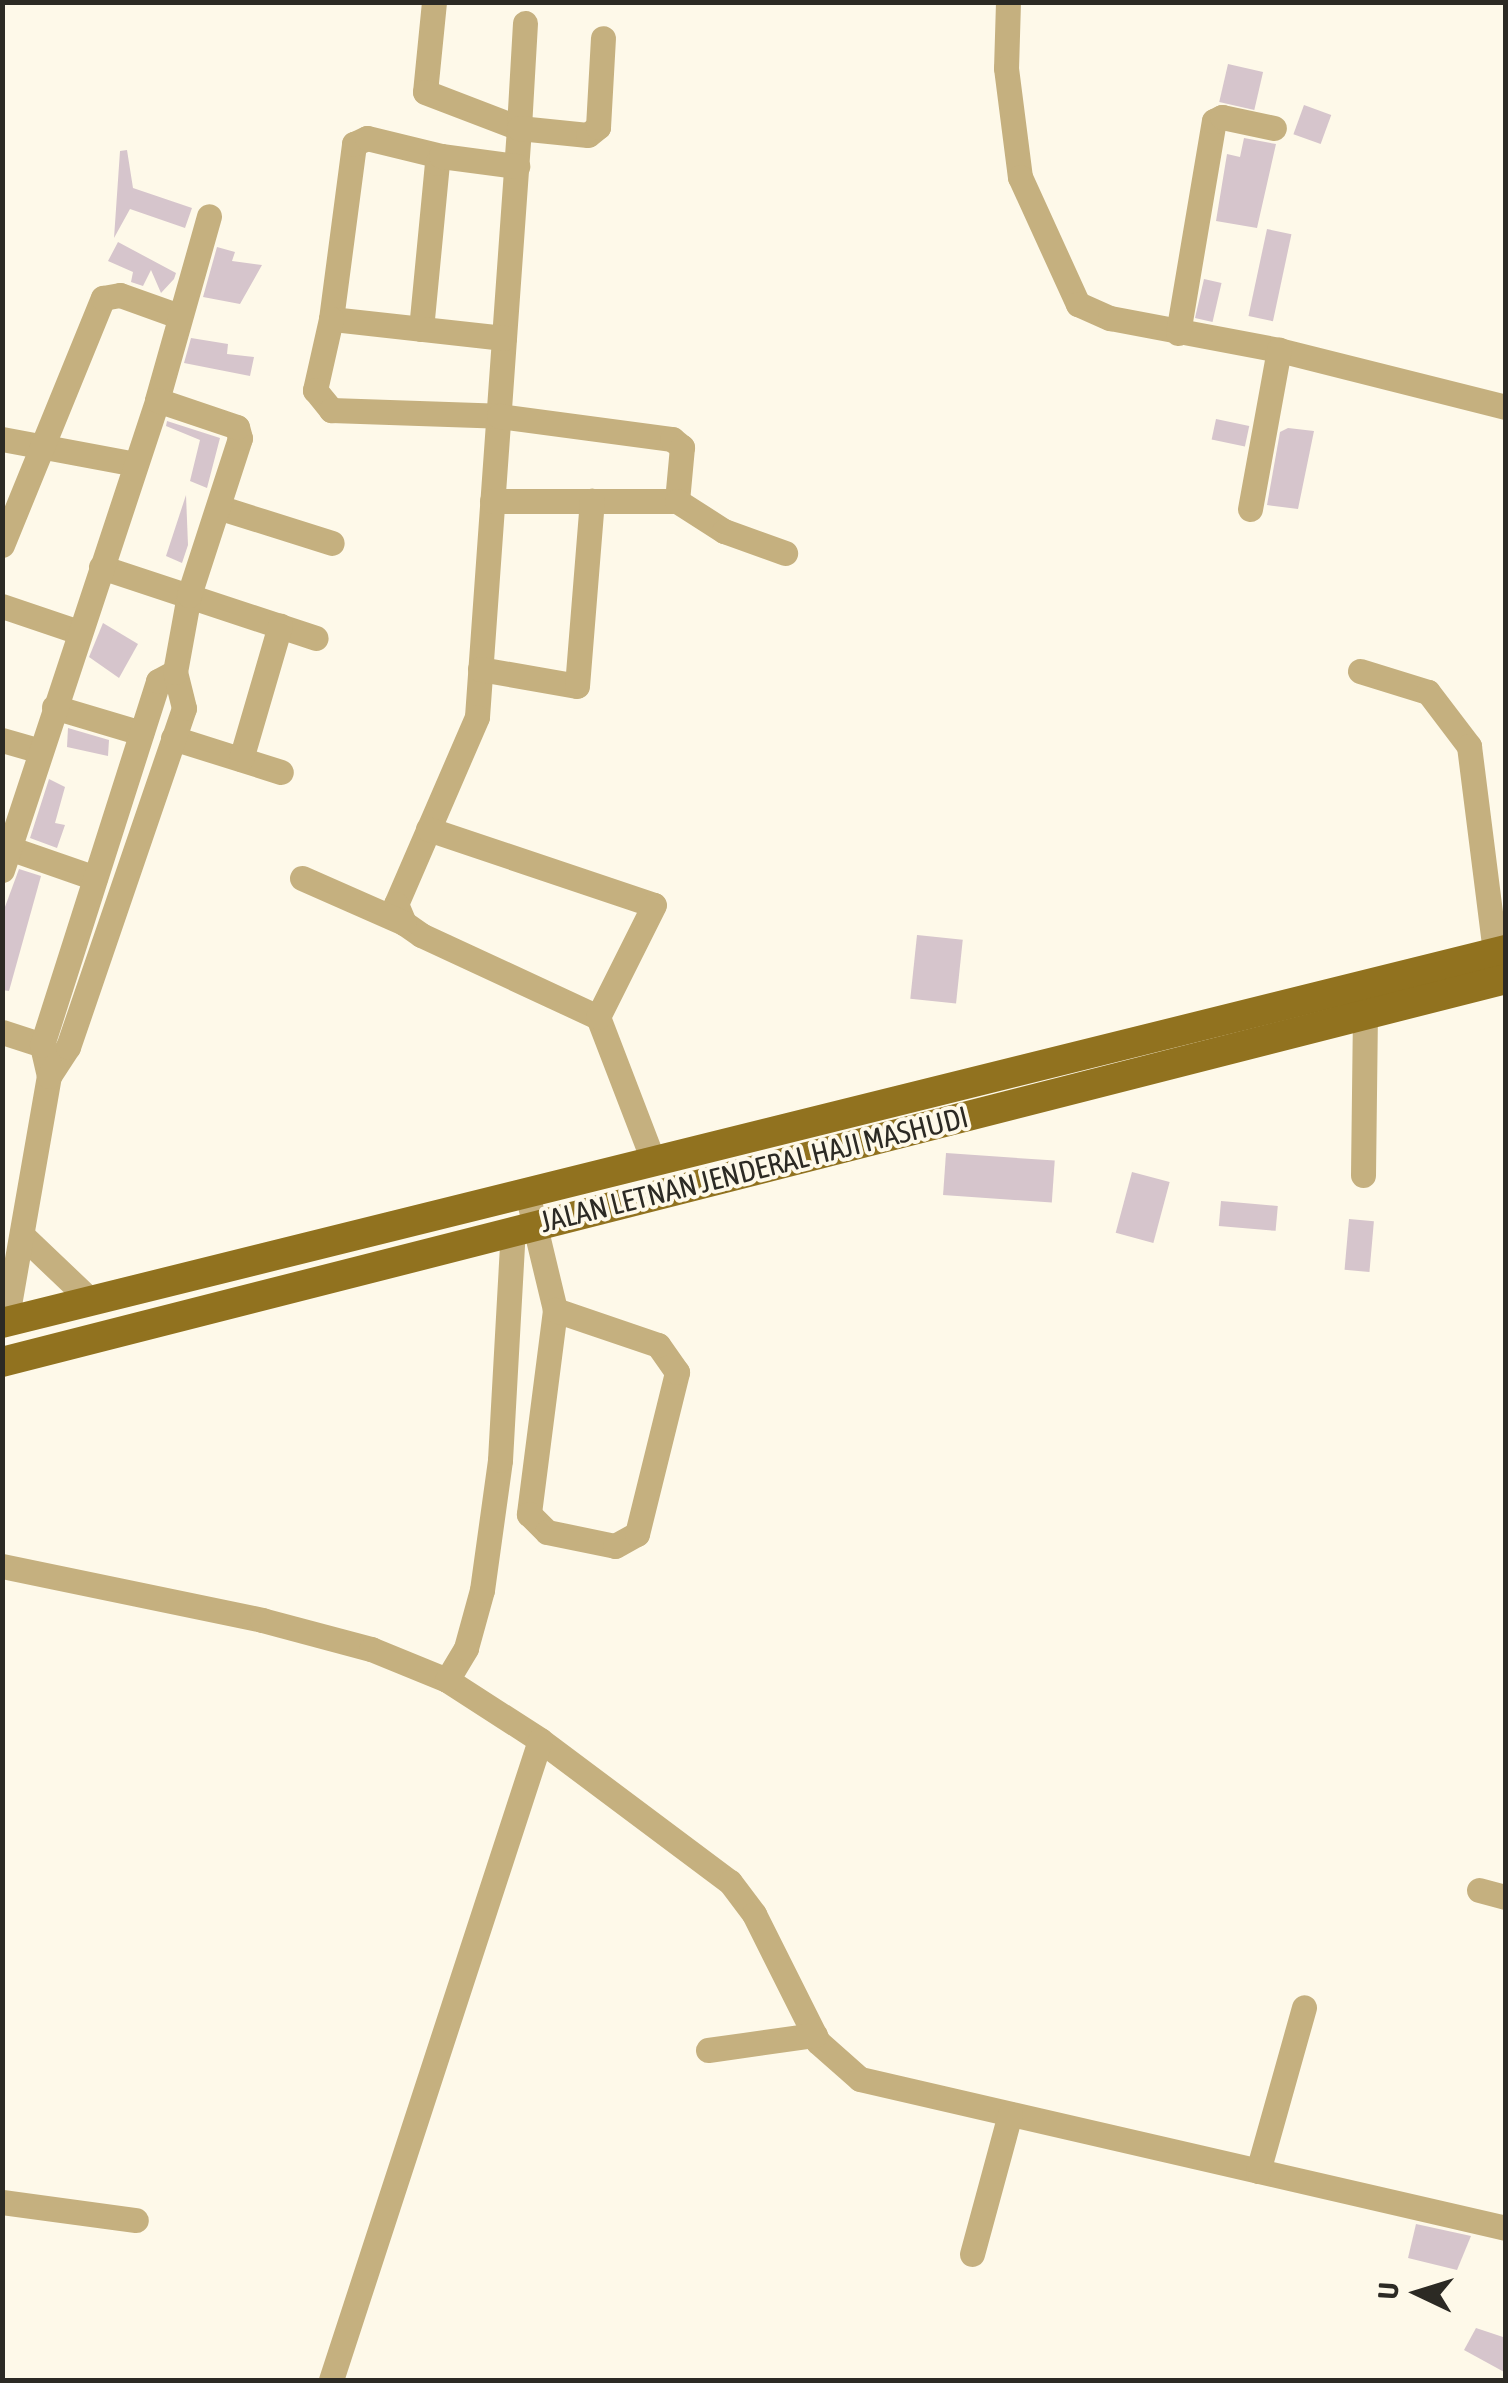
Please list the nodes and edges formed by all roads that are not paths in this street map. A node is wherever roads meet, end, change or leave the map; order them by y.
1 (1008, 2) edge
2 (432, 3) edge
3 (525, 23) dead end
4 (602, 38) dead end
5 (520, 128) junction
6 (1274, 128) dead end
7 (441, 156) junction
8 (517, 166) junction
9 (209, 216) dead end
10 (176, 315) junction
11 (331, 320) junction
12 (421, 330) junction
13 (1178, 333) junction
14 (504, 338) junction
15 (1279, 350) junction
16 (157, 400) junction
17 (1506, 407) edge
18 (499, 416) junction
19 (2, 439) edge
20 (38, 443) junction
21 (136, 464) junction
22 (492, 501) junction
23 (592, 501) junction
24 (676, 501) junction
25 (221, 508) junction
26 (1250, 509) dead end
27 (332, 543) dead end
28 (2, 544) edge
29 (785, 553) dead end
30 (102, 567) junction
31 (189, 595) junction
32 (2, 606) edge
33 (280, 626) junction
34 (76, 631) junction
35 (316, 638) dead end
36 (480, 668) junction
37 (1360, 670) dead end
38 (175, 672) junction
39 (54, 707) junction
40 (141, 734) junction
41 (174, 738) junction
42 (2, 740) edge
43 (40, 750) junction
44 (241, 759) junction
45 (281, 772) dead end
46 (428, 829) junction
47 (6, 859) edge
48 (95, 878) junction
49 (302, 878) dead end
50 (404, 923) junction
51 (1502, 960) edge
52 (1365, 1012) junction
53 (598, 1018) junction
54 (2, 1032) edge
55 (42, 1045) junction
56 (49, 1076) junction
57 (654, 1163) junction
58 (1363, 1175) dead end
59 (527, 1193) junction
60 (524, 1228) junction
61 (24, 1238) junction
62 (88, 1298) junction
63 (554, 1310) junction
64 (4, 1322) edge
65 (2, 1362) edge
66 (2, 1566) edge
67 (448, 1680) junction
68 (540, 1740) junction
69 (1479, 1890) dead end
70 (1506, 1898) edge
71 (1304, 2008) dead end
72 (814, 2035) junction
73 (708, 2050) dead end
74 (1010, 2114) junction
75 (1258, 2171) junction
76 (2, 2202) edge
77 (136, 2220) dead end
78 (1506, 2228) edge
79 (972, 2254) dead end
80 (331, 2380) edge

1 - 13 street
2 - 5 street
3 - 5 street
4 - 5 street
5 - 8 street
6 - 13 street
7 - 8 street
7 - 11 street
7 - 12 street
8 - 14 street
9 - 10 street
10 - 16 street
10 - 20 street
11 - 12 street
11 - 18 street
12 - 14 street
13 - 15 street
14 - 18 street
15 - 17 street
15 - 26 street
16 - 21 street
16 - 25 street
18 - 22 street
18 - 24 street
19 - 20 street
20 - 21 street
20 - 28 street
21 - 30 street
22 - 23 street
22 - 36 street
23 - 24 street
23 - 36 street
24 - 29 street
25 - 27 street
25 - 31 street
30 - 31 street
30 - 34 street
31 - 33 street
31 - 38 street
32 - 34 street
33 - 35 street
33 - 44 street
34 - 39 street
36 - 46 street
37 - 51 street
38 - 40 street
38 - 41 street
39 - 40 street
39 - 43 street
40 - 48 street
41 - 44 street
41 - 56 street
42 - 43 street
43 - 47 street
44 - 45 street
46 - 50 street
46 - 53 street
47 - 48 street
48 - 55 street
49 - 50 street
50 - 53 street
51 - 52 main road, JALAN LETNAN JENDERAL HAJI MASHUDI
51 - 57 main road, JALAN LETNAN JENDERAL HAJI MASHUDI
52 - 58 street
52 - 60 main road, JALAN LETNAN JENDERAL HAJI MASHUDI
53 - 57 street
54 - 55 street
55 - 56 street
56 - 61 street
57 - 59 main road, JALAN LETNAN JENDERAL HAJI MASHUDI
59 - 60 street
59 - 62 main road, JALAN LETNAN JENDERAL HAJI MASHUDI
60 - 63 street
60 - 65 main road, JALAN LETNAN JENDERAL HAJI MASHUDI
60 - 67 street
61 - 62 street
61 - 64 street
62 - 64 main road, JALAN LETNAN JENDERAL HAJI MASHUDI
63 - 63 street
66 - 67 street
67 - 68 street
68 - 72 street
68 - 80 street
69 - 70 street
71 - 75 street
72 - 73 street
72 - 74 street
74 - 75 street
74 - 79 street
75 - 78 street
76 - 77 street

